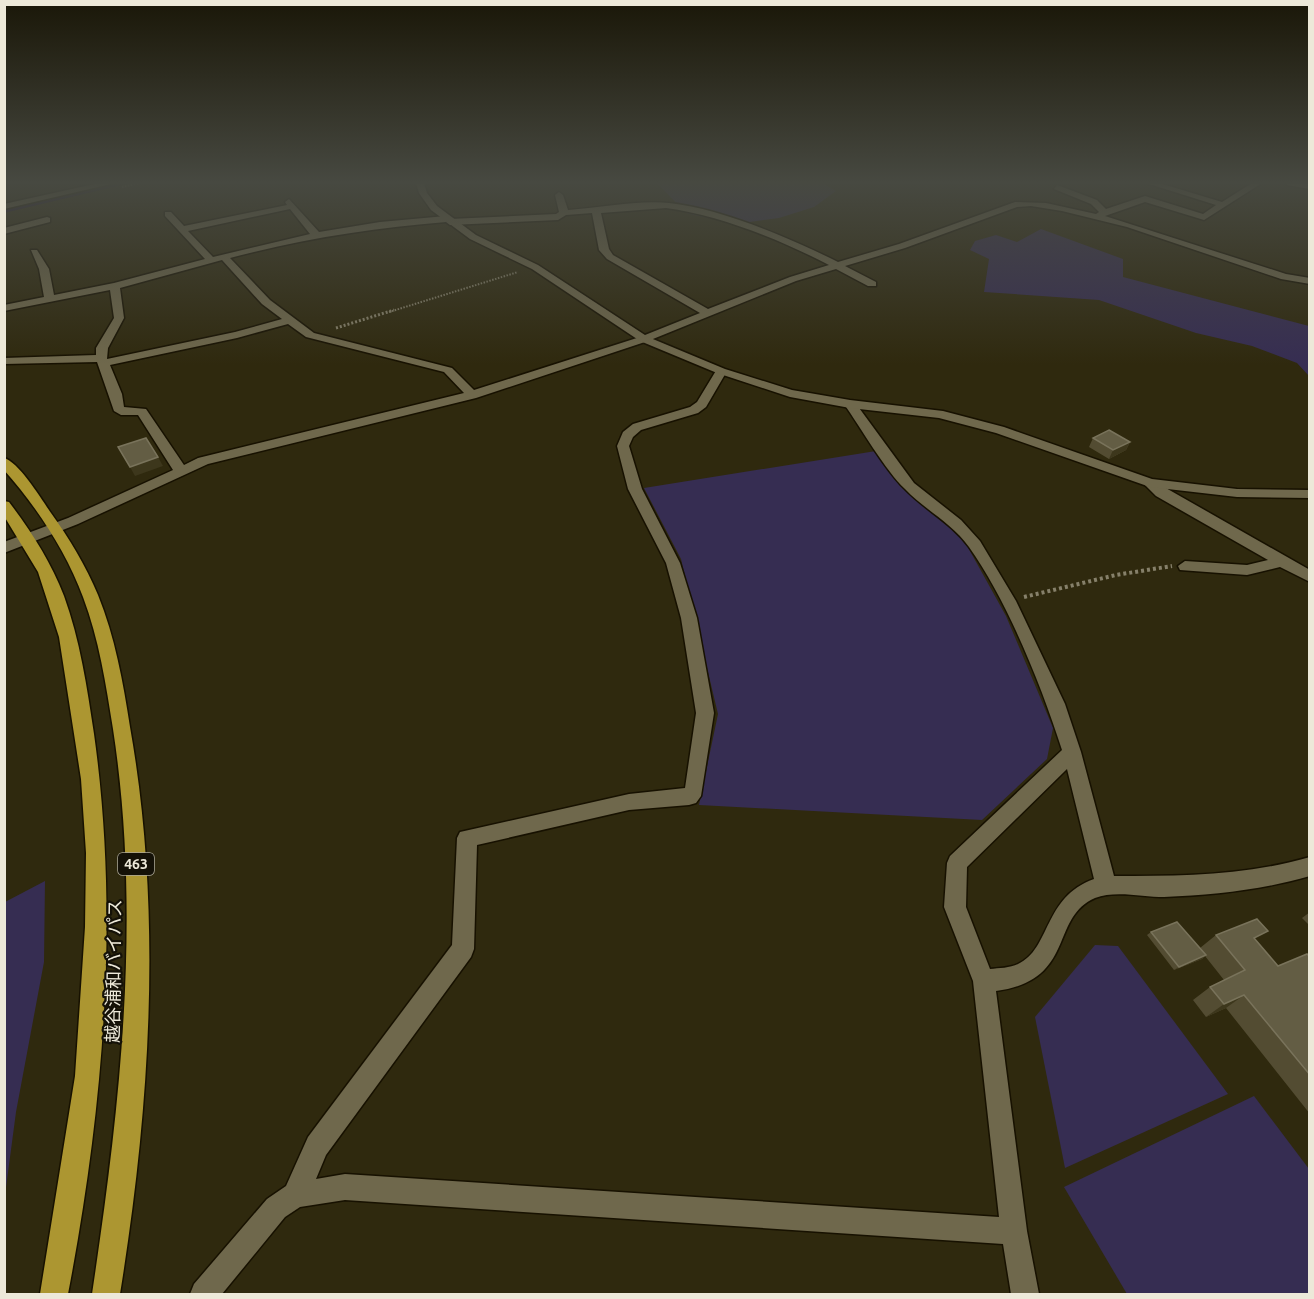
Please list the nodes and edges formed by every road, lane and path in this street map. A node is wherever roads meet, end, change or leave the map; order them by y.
1 (196, 244) edge
2 (278, 244) edge
3 (487, 244) edge
4 (603, 244) edge
5 (791, 244) edge
6 (908, 244) edge
7 (1188, 244) edge
8 (34, 252) dead end
9 (223, 256) junction
10 (211, 260) junction
11 (839, 265) junction
12 (535, 267) junction
13 (1310, 281) edge
14 (872, 284) dead end
15 (115, 286) junction
16 (50, 300) junction
17 (4, 308) edge
18 (709, 314) junction
19 (290, 320) junction
20 (312, 336) junction
21 (644, 339) junction
22 (4, 360) edge
23 (102, 360) junction
24 (721, 371) junction
25 (472, 395) junction
26 (850, 404) junction
27 (4, 462) edge
28 (181, 471) junction
29 (1150, 483) junction
30 (1310, 494) edge
31 (4, 505) edge
32 (54, 528) junction
33 (28, 539) junction
34 (4, 548) edge
35 (1282, 561) junction
36 (1185, 566) joint
37 (1310, 577) edge
38 (1008, 601) junction
39 (1072, 752) junction
40 (1310, 866) edge
41 (1106, 885) junction
42 (984, 981) junction
43 (295, 1195) junction
44 (1014, 1231) junction
45 (54, 1294) edge
46 (106, 1294) edge
47 (204, 1294) edge
48 (1025, 1294) edge

1 - 10 street
2 - 9 street
3 - 12 street
4 - 18 street
5 - 11 street
6 - 11 street
7 - 13 street
8 - 16 street
9 - 10 street
9 - 19 street
10 - 15 street
11 - 14 street
11 - 18 street
12 - 20 path
12 - 21 street
15 - 16 street
15 - 23 street
16 - 17 street
18 - 21 street
19 - 20 street
19 - 23 street
20 - 25 street
21 - 24 street
21 - 25 street
22 - 23 street
23 - 28 street
24 - 26 street
24 - 43 street
25 - 28 street
26 - 29 street
26 - 38 street
27 - 32 highway, 越谷浦和バイパス / 463
28 - 32 street
29 - 30 street
29 - 35 street
31 - 33 highway, 越谷浦和バイパス / 463
32 - 33 street
32 - 46 highway, 越谷浦和バイパス / 463
33 - 34 street
33 - 45 highway, 越谷浦和バイパス / 463
35 - 36 street
35 - 37 street
36 - 38 path
38 - 39 street
39 - 41 street
39 - 42 street
40 - 41 street
41 - 42 street
42 - 44 street
43 - 44 street
43 - 47 street
44 - 48 street

